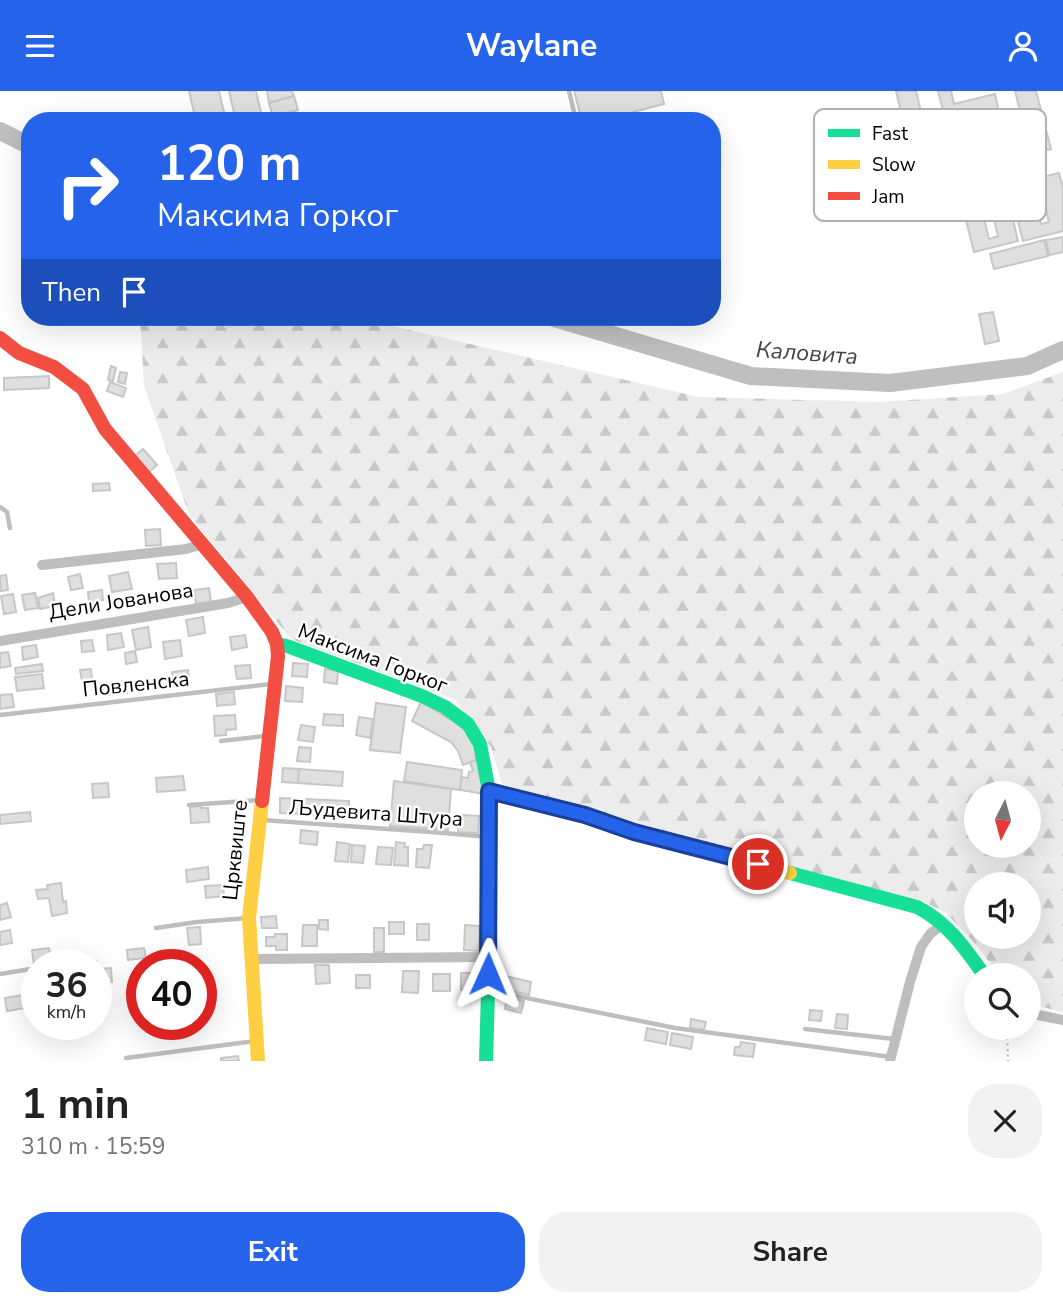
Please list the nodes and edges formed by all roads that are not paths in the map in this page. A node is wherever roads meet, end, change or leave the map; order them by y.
1 (569, 91) edge
2 (574, 112) edge
3 (0, 338) edge
4 (0, 507) edge
5 (10, 528) dead end
6 (203, 544) junction
7 (42, 565) dead end
8 (247, 597) junction
9 (0, 641) edge
10 (277, 644) junction
11 (275, 683) junction
12 (0, 715) edge
13 (269, 735) junction
14 (221, 741) dead end
15 (489, 791) junction
16 (262, 799) junction
17 (189, 805) dead end
18 (260, 820) junction
19 (489, 837) junction
20 (249, 918) junction
21 (943, 924) junction
22 (156, 928) dead end
23 (489, 957) junction
24 (253, 959) junction
25 (975, 963) edge
26 (21, 971) edge
27 (0, 974) edge
28 (488, 991) junction
29 (1041, 1015) edge
30 (1063, 1020) edge
31 (805, 1029) dead end
32 (895, 1039) junction
33 (256, 1041) junction
34 (126, 1058) dead end
35 (891, 1059) edge
36 (258, 1061) edge
37 (486, 1061) edge

1 - 2 lane
3 - 6 street, Максима Горког
4 - 5 lane
6 - 7 street
6 - 8 street, Максима Горког
8 - 9 street, Дели Јованова
8 - 10 street, Максима Горког
10 - 11 street, Црквиште
10 - 15 street, Максима Горког
11 - 12 lane, Повленска
11 - 13 street, Црквиште
13 - 14 lane
13 - 16 street, Црквиште
15 - 19 street, Максима Горког
15 - 21 street
16 - 17 lane
16 - 18 street, Црквиште
18 - 19 lane, Људевита Штура
18 - 20 street, Црквиште
19 - 23 street, Максима Горког
20 - 22 lane
20 - 24 street, Црквиште
21 - 25 street
21 - 32 street
23 - 24 street
23 - 28 street, Максима Горког
24 - 33 street, Црквиште
26 - 27 lane
28 - 35 lane
28 - 37 street, Максима Горког
29 - 30 street
31 - 32 lane
32 - 35 street
33 - 34 lane
33 - 36 street, Црквиште

